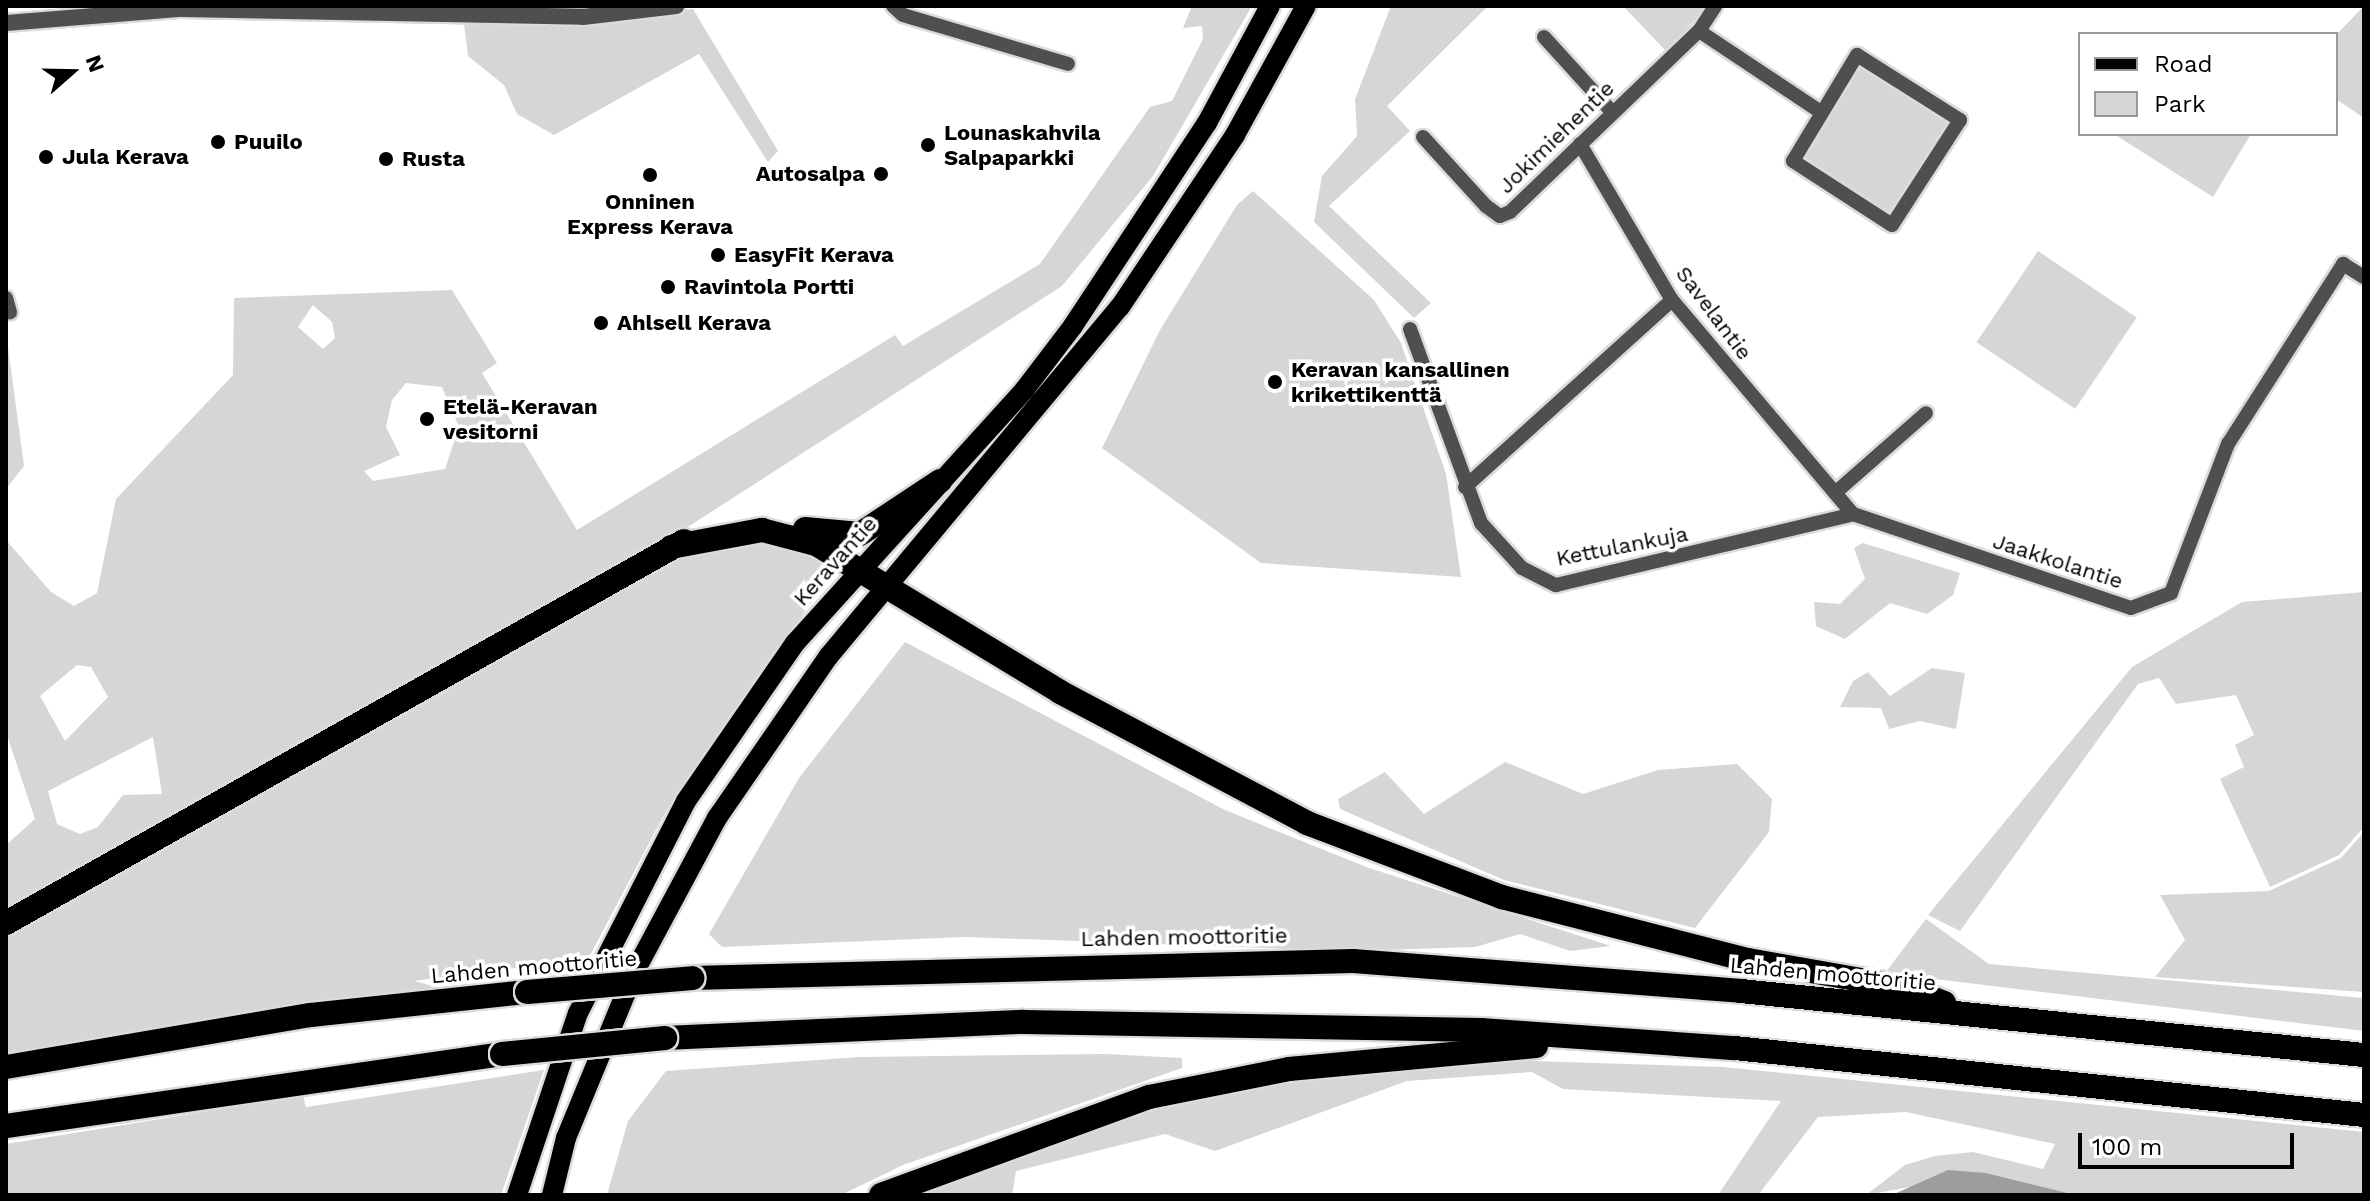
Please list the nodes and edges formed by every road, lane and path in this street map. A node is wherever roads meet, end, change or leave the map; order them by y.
1 (676, 6) edge
2 (893, 6) edge
3 (1270, 6) edge
4 (1306, 6) edge
5 (1715, 6) edge
6 (6, 23) edge
7 (1699, 31) junction
8 (1544, 37) dead end
9 (1068, 64) dead end
10 (1612, 112) junction
11 (1821, 112) junction
12 (1423, 137) dead end
13 (1580, 144) junction
14 (2364, 277) edge
15 (1672, 300) junction
16 (1410, 329) dead end
17 (1926, 413) dead end
18 (940, 481) junction
19 (1465, 487) junction
20 (1835, 493) junction
21 (1853, 514) junction
22 (671, 547) junction
23 (858, 568) junction
24 (886, 584) junction
25 (6, 923) edge
26 (1968, 1013) junction
27 (1642, 1039) junction
28 (2364, 1055) edge
29 (6, 1067) edge
30 (2364, 1115) edge
31 (6, 1126) edge
32 (517, 1195) edge
33 (552, 1195) edge
34 (881, 1195) edge

1 - 6 street
2 - 9 street
3 - 18 main road, Keravantie
4 - 24 main road
5 - 7 street, Jokimiehentie
7 - 10 street, Jokimiehentie
7 - 11 street
8 - 10 street
10 - 13 street, Jokimiehentie
11 - 11 street
12 - 13 street, Jokimiehentie
13 - 15 street, Savelantie
14 - 21 street, Jaakkolantie
15 - 19 street
15 - 20 street, Savelantie
16 - 19 street, Kettulankuja
17 - 20 street
18 - 22 highway
18 - 23 main road, Keravantie
19 - 21 street, Kettulankuja
20 - 21 street
22 - 23 highway
22 - 25 highway
23 - 24 highway
23 - 32 main road, Keravantie
24 - 26 highway
24 - 33 main road
26 - 28 highway, Lahden moottoritie
26 - 29 highway, Lahden moottoritie, bridge
27 - 30 highway
27 - 31 highway, bridge
27 - 34 highway

